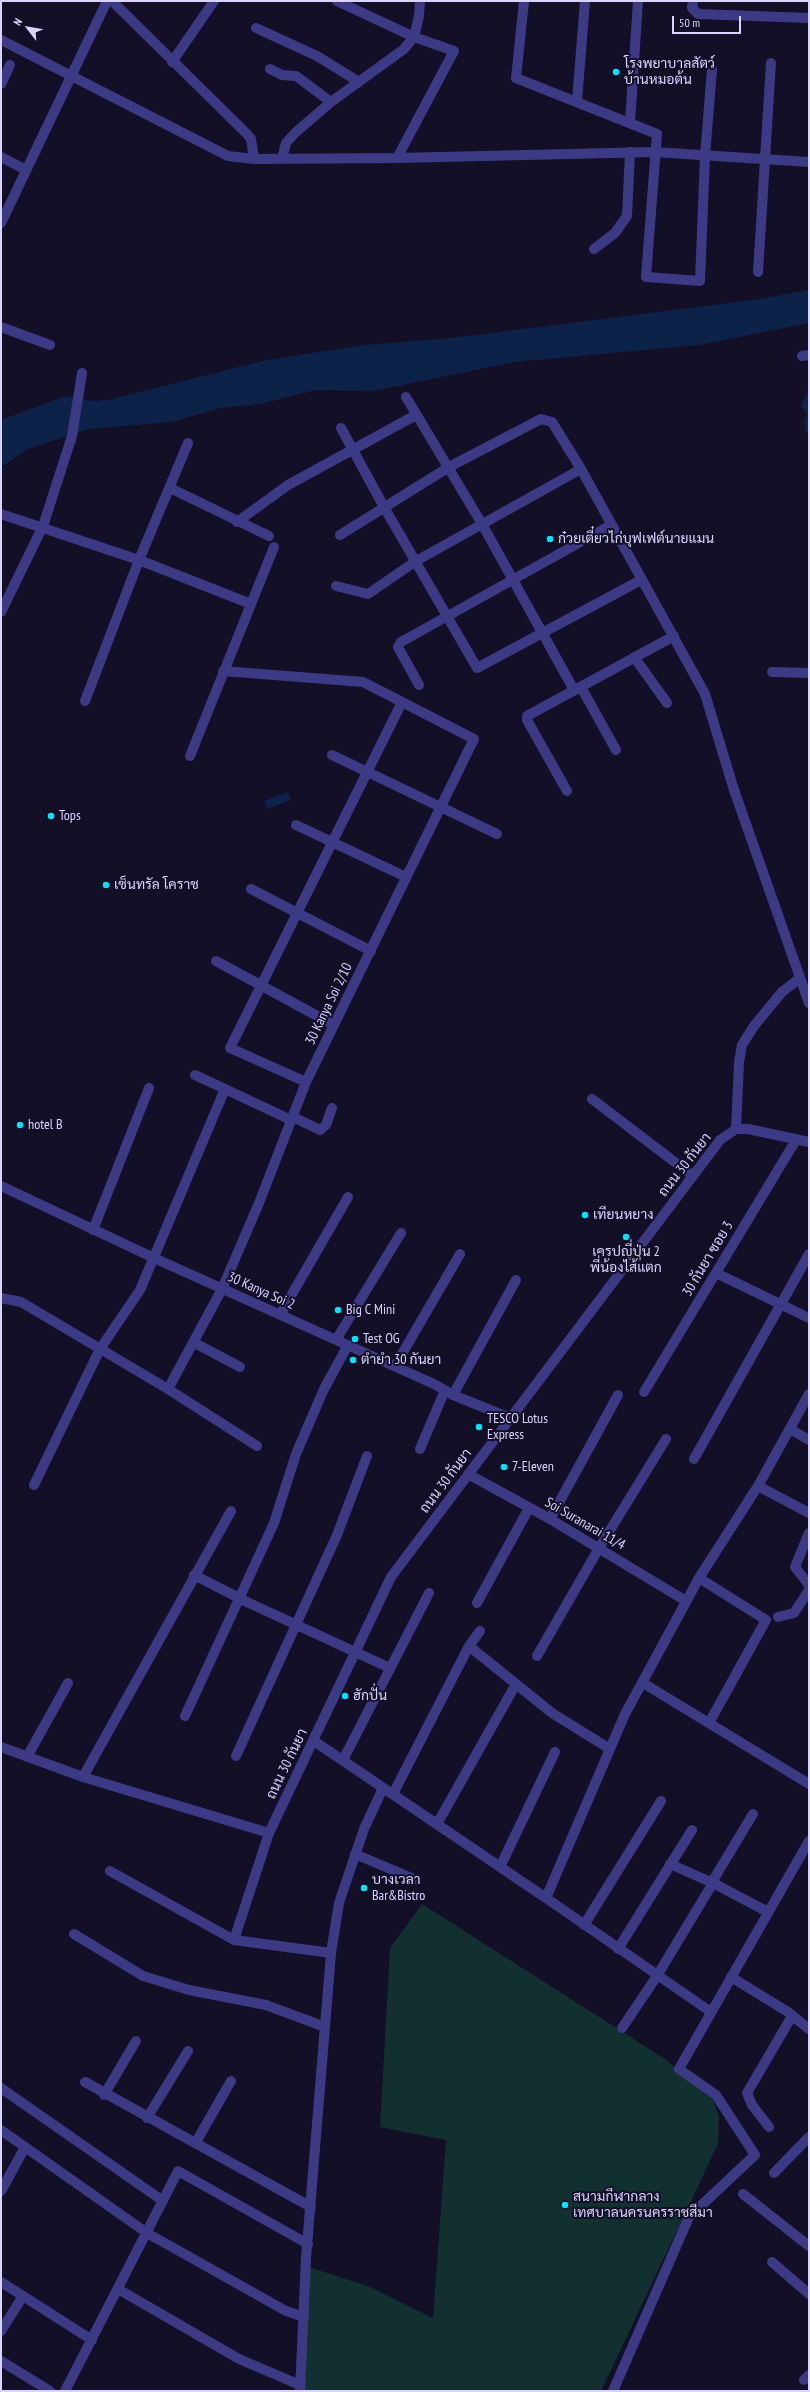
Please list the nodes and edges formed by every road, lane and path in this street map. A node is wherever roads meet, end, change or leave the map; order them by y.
1 (107, 1) edge
2 (112, 1) edge
3 (214, 1) edge
4 (337, 1) edge
5 (420, 1) edge
6 (524, 1) edge
7 (585, 1) edge
8 (638, 1) edge
9 (693, 1) edge
10 (809, 18) edge
11 (256, 28) dead end
12 (414, 37) junction
13 (1, 40) edge
14 (172, 62) junction
15 (771, 63) dead end
16 (10, 65) dead end
17 (270, 69) dead end
18 (712, 69) dead end
19 (72, 76) junction
20 (359, 82) junction
21 (1, 84) edge
22 (577, 101) junction
23 (331, 102) junction
24 (630, 122) junction
25 (630, 152) junction
26 (654, 152) junction
27 (705, 156) junction
28 (1, 157) edge
29 (397, 158) junction
30 (254, 159) junction
31 (282, 159) junction
32 (764, 159) junction
33 (809, 162) edge
34 (26, 170) junction
35 (1, 223) edge
36 (594, 250) dead end
37 (758, 272) dead end
38 (1, 327) edge
39 (50, 345) dead end
40 (82, 373) dead end
41 (406, 397) dead end
42 (416, 415) junction
43 (341, 428) dead end
44 (188, 443) dead end
45 (352, 450) junction
46 (449, 467) junction
47 (581, 469) junction
48 (170, 488) junction
49 (384, 507) junction
50 (1, 514) edge
51 (237, 522) junction
52 (482, 524) junction
53 (611, 525) junction
54 (43, 526) junction
55 (340, 535) dead end
56 (269, 536) dead end
57 (274, 546) dead end
58 (139, 560) junction
59 (416, 561) junction
60 (512, 580) junction
61 (641, 580) junction
62 (336, 586) dead end
63 (251, 604) junction
64 (1, 612) edge
65 (447, 616) junction
66 (542, 635) junction
67 (674, 636) junction
68 (634, 657) junction
69 (223, 671) junction
70 (772, 672) dead end
71 (809, 673) edge
72 (419, 685) dead end
73 (578, 688) junction
74 (85, 700) dead end
75 (402, 702) junction
76 (667, 703) dead end
77 (616, 750) dead end
78 (332, 754) dead end
79 (190, 756) dead end
80 (367, 771) junction
81 (567, 791) dead end
82 (440, 807) junction
83 (296, 825) dead end
84 (497, 834) dead end
85 (332, 842) junction
86 (406, 877) junction
87 (251, 889) dead end
88 (298, 912) junction
89 (371, 951) junction
90 (216, 961) dead end
91 (800, 978) junction
92 (262, 985) junction
93 (809, 1003) edge
94 (334, 1025) junction
95 (195, 1075) dead end
96 (306, 1082) junction
97 (149, 1088) dead end
98 (225, 1089) junction
99 (592, 1099) dead end
100 (332, 1108) dead end
101 (292, 1119) junction
102 (736, 1129) junction
103 (796, 1140) junction
104 (809, 1142) edge
105 (693, 1176) junction
106 (1, 1186) edge
107 (348, 1197) dead end
108 (93, 1230) junction
109 (401, 1233) dead end
110 (460, 1254) dead end
111 (809, 1254) edge
112 (154, 1258) junction
113 (716, 1273) junction
114 (516, 1280) dead end
115 (222, 1289) junction
116 (1, 1298) edge
117 (781, 1304) junction
118 (280, 1315) junction
119 (809, 1318) edge
120 (336, 1340) junction
121 (193, 1342) junction
122 (348, 1345) junction
123 (100, 1348) junction
124 (395, 1366) junction
125 (240, 1367) dead end
126 (168, 1389) junction
127 (449, 1392) junction
128 (644, 1392) dead end
129 (809, 1394) edge
130 (618, 1395) dead end
131 (510, 1418) junction
132 (790, 1429) junction
133 (666, 1439) dead end
134 (809, 1440) edge
135 (257, 1446) dead end
136 (420, 1448) dead end
137 (367, 1456) dead end
138 (694, 1459) dead end
139 (468, 1474) junction
140 (34, 1485) dead end
141 (758, 1486) junction
142 (529, 1508) junction
143 (231, 1511) dead end
144 (809, 1513) edge
145 (550, 1519) junction
146 (809, 1533) edge
147 (599, 1548) junction
148 (194, 1575) junction
149 (699, 1578) junction
150 (809, 1586) edge
151 (809, 1590) edge
152 (429, 1594) dead end
153 (240, 1599) junction
154 (686, 1601) junction
155 (477, 1603) dead end
156 (778, 1617) dead end
157 (296, 1625) junction
158 (480, 1631) dead end
159 (469, 1646) junction
160 (356, 1652) junction
161 (536, 1656) dead end
162 (390, 1668) junction
163 (68, 1683) dead end
164 (642, 1683) junction
165 (516, 1684) junction
166 (185, 1716) dead end
167 (709, 1723) junction
168 (314, 1741) junction
169 (1, 1747) edge
170 (610, 1749) junction
171 (555, 1752) dead end
172 (236, 1756) dead end
173 (27, 1757) junction
174 (343, 1760) junction
175 (83, 1777) junction
176 (809, 1784) edge
177 (383, 1788) junction
178 (393, 1794) junction
179 (661, 1801) dead end
180 (753, 1814) dead end
181 (437, 1824) junction
182 (692, 1830) dead end
183 (269, 1833) junction
184 (809, 1841) edge
185 (355, 1854) junction
186 (670, 1864) junction
187 (500, 1867) junction
188 (110, 1871) dead end
189 (414, 1879) dead end
190 (712, 1882) junction
191 (546, 1898) junction
192 (768, 1912) junction
193 (584, 1925) junction
194 (74, 1934) dead end
195 (234, 1940) junction
196 (618, 1949) junction
197 (331, 1953) junction
198 (657, 1976) junction
199 (731, 1977) junction
200 (711, 2012) junction
201 (792, 2016) junction
202 (325, 2027) junction
203 (622, 2028) dead end
204 (809, 2029) edge
205 (136, 2041) dead end
206 (188, 2051) dead end
207 (230, 2081) dead end
208 (85, 2082) dead end
209 (1, 2088) edge
210 (104, 2094) junction
211 (148, 2118) junction
212 (769, 2126) dead end
213 (1, 2130) edge
214 (809, 2137) edge
215 (196, 2142) junction
216 (25, 2147) junction
217 (774, 2173) dead end
218 (1, 2191) edge
219 (743, 2194) dead end
220 (163, 2201) junction
221 (311, 2207) junction
222 (147, 2233) junction
223 (308, 2244) junction
224 (809, 2246) edge
225 (772, 2262) dead end
226 (1, 2282) edge
227 (118, 2289) junction
228 (809, 2294) edge
229 (23, 2296) junction
230 (304, 2317) junction
231 (1, 2331) edge
232 (92, 2340) junction
233 (1, 2361) edge
234 (300, 2388) edge
235 (50, 2391) edge
236 (65, 2391) edge
237 (613, 2391) edge

1 - 19 street
2 - 14 street
3 - 14 street
4 - 12 street
5 - 12 street
6 - 22 street
7 - 22 street
8 - 24 street
9 - 10 street
11 - 20 street
12 - 20 street
12 - 29 street
13 - 19 street
14 - 30 street
15 - 32 street
16 - 21 street
17 - 23 street
18 - 27 street
19 - 30 street
19 - 34 street
20 - 23 street
22 - 24 street
23 - 31 street
24 - 26 street
25 - 26 street
25 - 29 street
25 - 36 street
26 - 27 street
26 - 27 street
27 - 32 street
28 - 34 street
29 - 31 street
30 - 31 street
32 - 33 street
32 - 37 street
34 - 35 street
38 - 39 street
40 - 54 street
41 - 42 street
42 - 45 street
42 - 46 street
43 - 45 street
44 - 48 street
45 - 49 street
45 - 51 street
46 - 47 street
46 - 49 street
46 - 52 street
47 - 52 street
47 - 53 street
48 - 51 street
48 - 58 street
49 - 55 street
49 - 59 street
50 - 54 street
51 - 56 street
52 - 59 street
52 - 60 street
53 - 60 street
53 - 61 street
54 - 58 street
54 - 64 street
57 - 63 street
58 - 63 street
58 - 74 street
59 - 62 street
59 - 65 street
60 - 65 street
60 - 66 street
61 - 66 street
61 - 67 street
63 - 69 street
65 - 66 street
65 - 72 street
66 - 73 street
67 - 68 street
67 - 91 street
68 - 73 street
68 - 76 street
69 - 75 street
69 - 79 street
70 - 71 street
73 - 77 street
73 - 81 street
75 - 80 street
75 - 82 street, 30 Kanya Soi 2/10
78 - 80 street
80 - 82 street
80 - 85 street
82 - 84 street
82 - 86 street, 30 Kanya Soi 2/10
83 - 85 street
85 - 86 street
85 - 88 street
86 - 89 street, 30 Kanya Soi 2/10
87 - 88 street
88 - 89 street
88 - 92 street
89 - 94 street, 30 Kanya Soi 2/10
90 - 92 street
91 - 93 street
91 - 102 street
92 - 94 street
92 - 96 street
94 - 96 street, 30 Kanya Soi 2/10
95 - 98 street
96 - 101 street, 30 Kanya Soi 2/10
97 - 108 street
98 - 101 street
98 - 112 street
99 - 105 street
100 - 101 street
101 - 115 street, 30 Kanya Soi 2/10
102 - 103 street
102 - 105 street, ถนน 30 กันยา
103 - 104 street
103 - 113 street, 30 กันยา ซอย 3
105 - 131 street, ถนน 30 กันยา
106 - 108 street, 30 Kanya Soi 2
107 - 118 street
108 - 112 street, 30 Kanya Soi 2
109 - 120 street
110 - 124 street
111 - 117 street
112 - 115 street, 30 Kanya Soi 2
112 - 123 street
113 - 117 street
113 - 128 street, 30 กันยา ซอย 3
114 - 127 street
115 - 118 street, 30 Kanya Soi 2
115 - 121 street, 30 Kanya Soi 2/10
116 - 123 street
117 - 119 street
117 - 138 street
118 - 120 street, 30 Kanya Soi 2
120 - 122 street, 30 Kanya Soi 2
121 - 125 street
121 - 126 street, 30 Kanya Soi 2/10
122 - 124 street, 30 Kanya Soi 2
122 - 153 street
123 - 126 street
123 - 140 street
124 - 127 street, 30 Kanya Soi 2
126 - 135 street
127 - 131 street, 30 Kanya Soi 2
127 - 136 street
129 - 132 street
130 - 145 street
131 - 139 street, ถนน 30 กันยา
132 - 134 street
132 - 141 street
133 - 147 street
137 - 157 street
139 - 142 street, Soi Suranarai 11/4
139 - 160 street, ถนน 30 กันยา
141 - 144 street
141 - 149 street
142 - 145 street, Soi Suranarai 11/4
142 - 155 street
143 - 148 street
145 - 147 street, Soi Suranarai 11/4
146 - 150 street
147 - 154 street, Soi Suranarai 11/4
147 - 161 street
148 - 153 street
148 - 175 street
149 - 154 street
149 - 167 street
151 - 156 street
152 - 162 street
153 - 157 street
153 - 166 street
154 - 164 street
157 - 160 street
157 - 172 street
158 - 159 street
159 - 165 street
159 - 178 street
160 - 162 street
160 - 168 street, ถนน 30 กันยา
162 - 174 street
163 - 173 street
164 - 167 street
164 - 170 street
165 - 170 street
165 - 181 street
167 - 176 street
168 - 174 street
168 - 183 street, ถนน 30 กันยา
169 - 173 street
170 - 191 street
171 - 187 street
173 - 175 street
174 - 177 street
175 - 183 street
177 - 178 street
177 - 185 street
178 - 181 street
179 - 193 street
180 - 190 street
181 - 187 street
182 - 186 street
183 - 195 street, ถนน 30 กันยา
184 - 192 street
185 - 189 street
185 - 197 street
186 - 190 street
186 - 196 street
187 - 191 street
188 - 195 street
190 - 192 street
190 - 198 street
191 - 193 street
192 - 199 street
193 - 196 street
194 - 202 street
195 - 197 street
196 - 198 street
197 - 202 street
198 - 200 street
198 - 203 street
199 - 200 street
199 - 201 street
200 - 237 street
201 - 204 street
201 - 212 street
202 - 221 street
205 - 210 street
206 - 211 street
207 - 215 street
208 - 210 street
209 - 220 street
210 - 211 street
211 - 215 street
213 - 216 street
214 - 217 street
215 - 221 street
216 - 218 street
216 - 222 street
219 - 224 street
220 - 222 street
220 - 223 street
221 - 223 street
222 - 227 street
222 - 230 street
223 - 230 street
225 - 228 street
226 - 229 street
227 - 232 street
227 - 234 street
229 - 231 street
229 - 232 street
230 - 234 street
232 - 236 street
233 - 235 street

